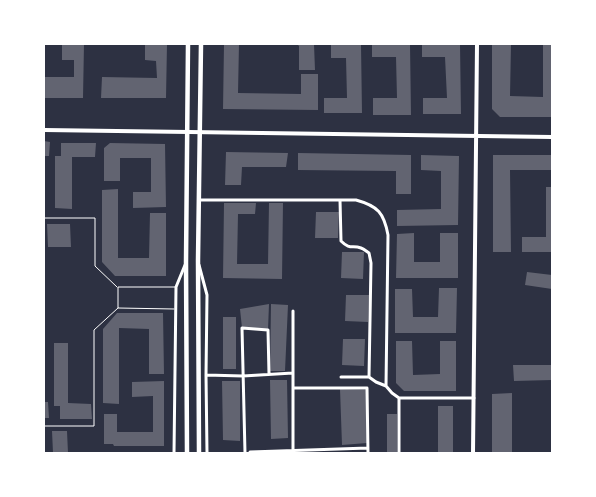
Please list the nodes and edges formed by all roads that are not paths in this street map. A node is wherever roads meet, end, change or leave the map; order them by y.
1 (188, 44) edge
2 (201, 44) edge
3 (477, 44) edge
4 (44, 130) edge
5 (187, 132) junction
6 (200, 133) junction
7 (476, 136) junction
8 (552, 137) edge
9 (199, 200) junction
10 (340, 200) junction
11 (44, 218) edge
12 (198, 260) junction
13 (186, 262) junction
14 (118, 287) junction
15 (176, 287) junction
16 (118, 308) junction
17 (176, 310) junction
18 (293, 311) dead end
19 (293, 373) junction
20 (270, 374) junction
21 (206, 375) junction
22 (243, 376) junction
23 (341, 377) dead end
24 (369, 377) junction
25 (386, 386) junction
26 (294, 388) junction
27 (399, 398) junction
28 (474, 398) junction
29 (44, 426) edge
30 (368, 448) junction
31 (293, 450) junction
32 (250, 452) dead end
33 (174, 453) edge
34 (187, 453) edge
35 (199, 453) edge
36 (207, 453) edge
37 (245, 453) edge
38 (368, 453) edge
39 (399, 453) edge
40 (473, 453) edge

1 - 5 main road
2 - 6 main road
3 - 7 street
4 - 5 street
5 - 6 street
5 - 13 main road
6 - 7 street
6 - 9 main road
7 - 8 street
7 - 28 street
9 - 10 street
9 - 12 main road
10 - 24 street
10 - 25 street
11 - 14 lane
12 - 21 street
12 - 35 main road
13 - 15 street
13 - 34 main road
14 - 15 lane
14 - 16 lane
15 - 17 street
16 - 17 lane
16 - 29 lane
17 - 33 street
18 - 19 street
19 - 20 street
19 - 26 street
20 - 22 street
20 - 22 street
21 - 22 street
21 - 36 street
22 - 37 street
23 - 24 street
24 - 25 street
25 - 27 street
26 - 30 street
26 - 31 street
27 - 28 street
27 - 39 street
28 - 40 street
30 - 31 street
30 - 38 street
31 - 32 street

